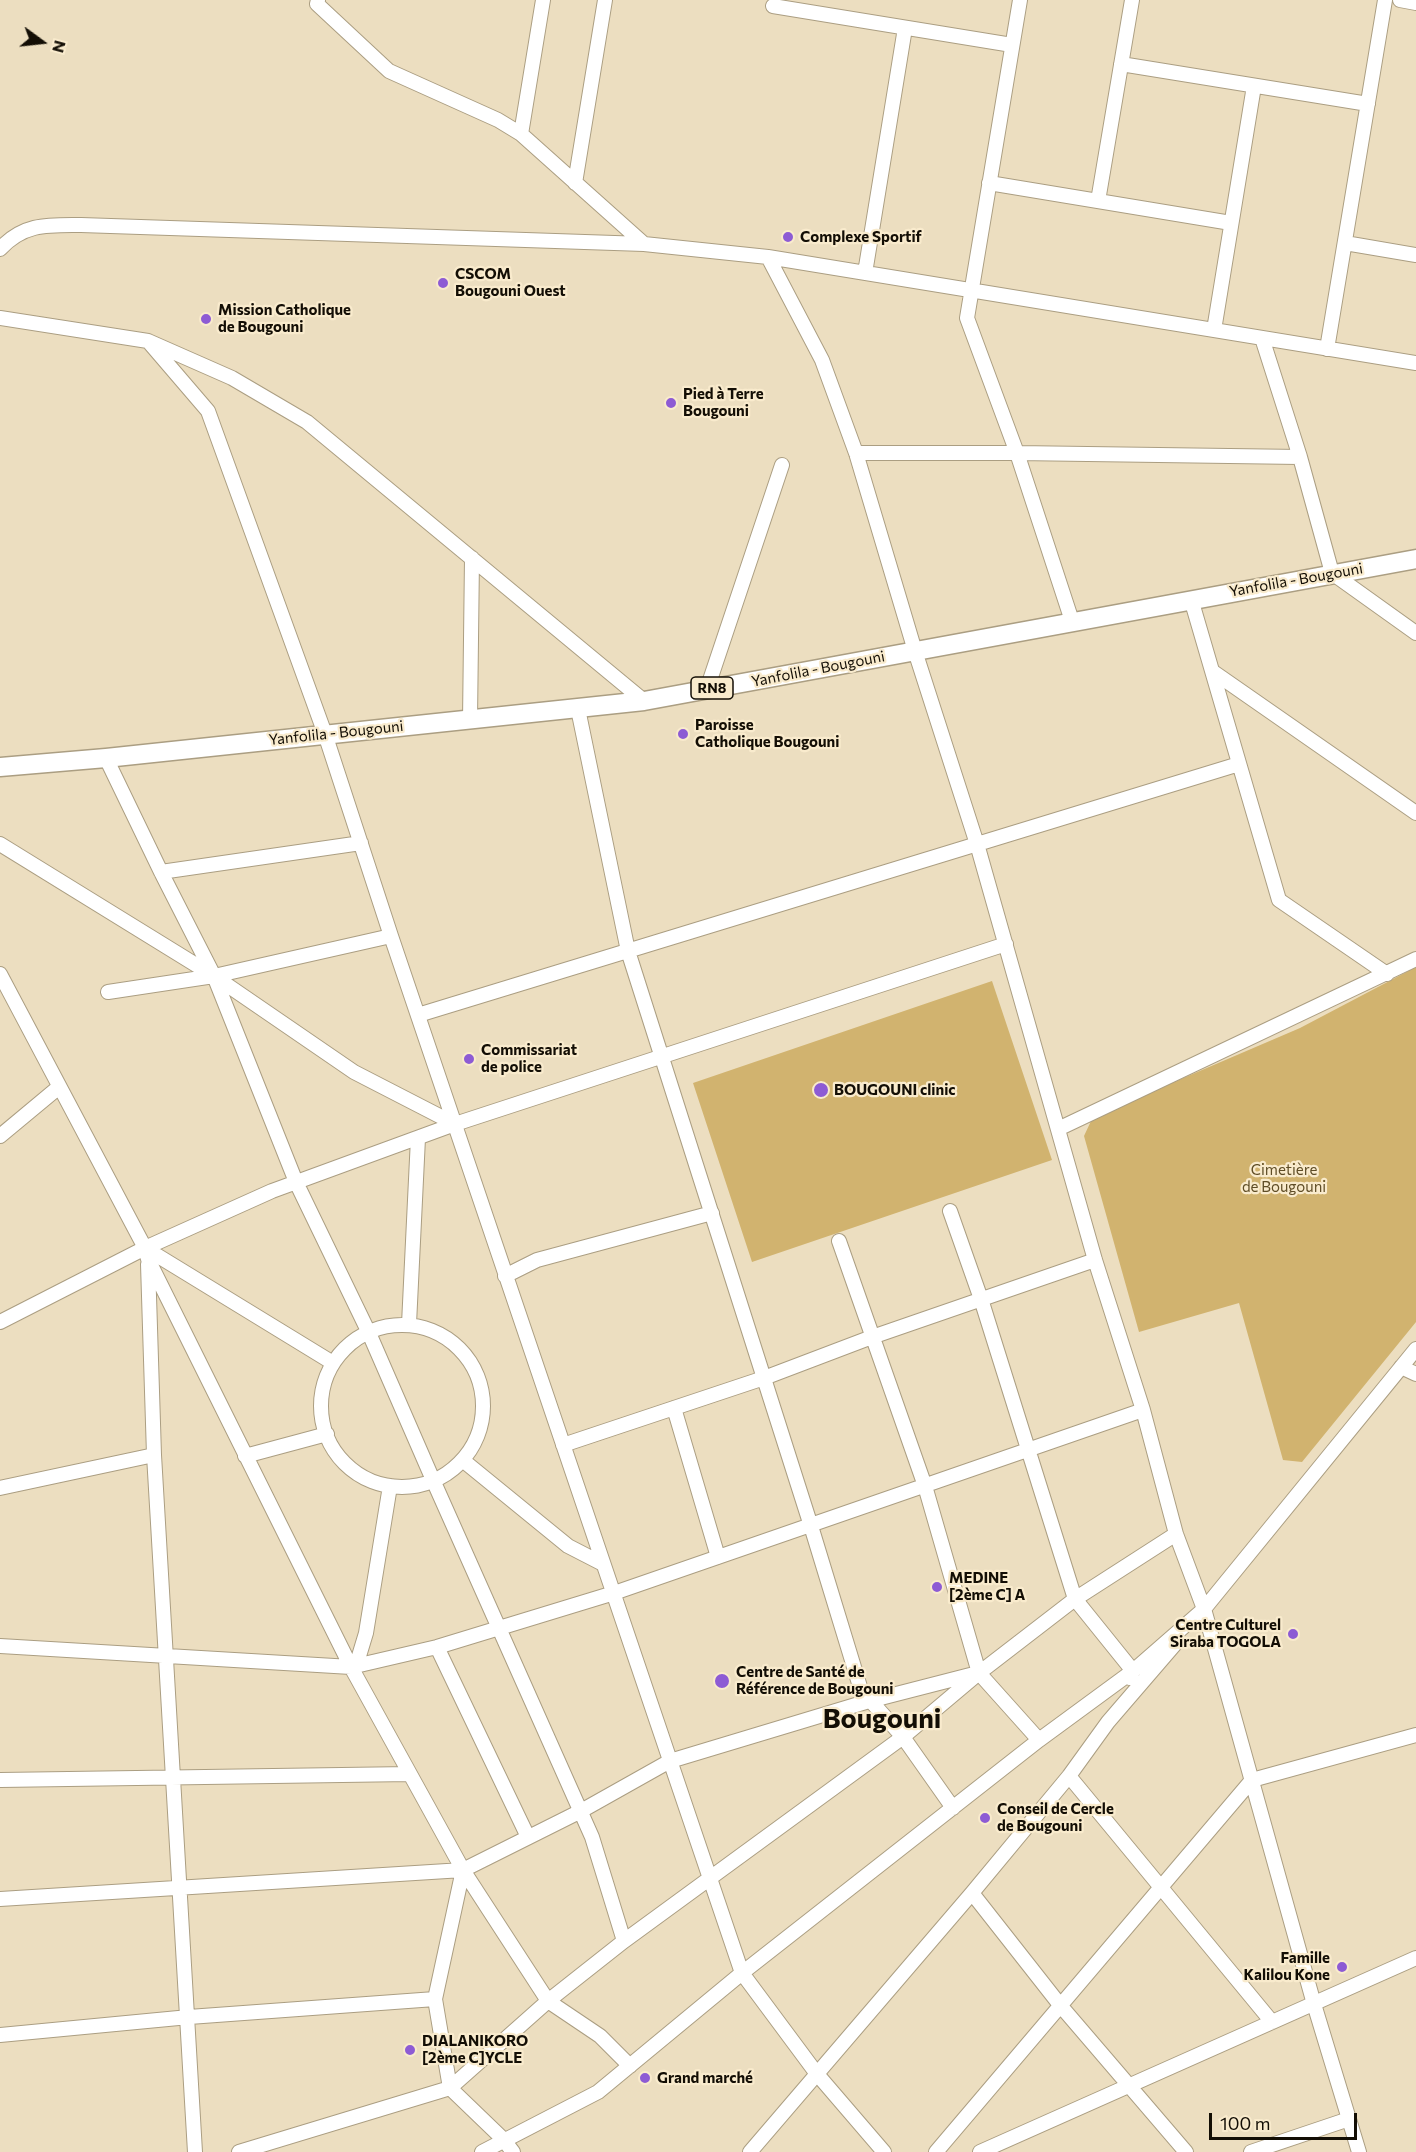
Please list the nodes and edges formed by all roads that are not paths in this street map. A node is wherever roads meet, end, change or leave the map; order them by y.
1 (318, 0) edge
2 (543, 0) edge
3 (606, 0) edge
4 (1020, 0) edge
5 (1132, 0) edge
6 (1385, 0) edge
7 (1400, 0) edge
8 (1416, 3) edge
9 (773, 6) dead end
10 (905, 28) junction
11 (1012, 45) junction
12 (1121, 64) junction
13 (1254, 86) junction
14 (1368, 104) junction
15 (520, 134) junction
16 (575, 183) junction
17 (989, 183) junction
18 (1098, 201) junction
19 (1231, 223) junction
20 (644, 243) junction
21 (1345, 243) junction
22 (0, 249) edge
23 (1416, 255) edge
24 (768, 257) junction
25 (865, 273) junction
26 (971, 290) junction
27 (0, 318) edge
28 (1214, 330) junction
29 (1262, 338) junction
30 (148, 341) junction
31 (1327, 349) junction
32 (1416, 363) edge
33 (856, 453) junction
34 (1017, 453) junction
35 (1300, 457) junction
36 (782, 465) dead end
37 (472, 558) junction
38 (1416, 559) edge
39 (1332, 573) junction
40 (1191, 599) junction
41 (1072, 621) junction
42 (1416, 633) edge
43 (915, 651) junction
44 (1212, 670) junction
45 (707, 689) junction
46 (644, 701) junction
47 (578, 709) junction
48 (470, 720) junction
49 (325, 734) junction
50 (106, 758) junction
51 (1239, 764) junction
52 (0, 767) edge
53 (1416, 813) edge
54 (361, 843) junction
55 (0, 844) edge
56 (977, 844) junction
57 (161, 872) junction
58 (391, 936) junction
59 (1006, 944) junction
60 (628, 951) junction
61 (1416, 959) edge
62 (0, 974) edge
63 (1387, 974) junction
64 (214, 976) junction
65 (108, 992) dead end
66 (418, 1015) junction
67 (663, 1056) junction
68 (59, 1087) junction
69 (455, 1124) junction
70 (1058, 1129) junction
71 (0, 1136) edge
72 (418, 1138) junction
73 (296, 1182) junction
74 (950, 1211) dead end
75 (712, 1213) junction
76 (839, 1241) dead end
77 (147, 1254) junction
78 (1095, 1260) junction
79 (505, 1276) junction
80 (981, 1299) junction
81 (0, 1322) edge
82 (409, 1324) junction
83 (369, 1333) junction
84 (872, 1337) junction
85 (1416, 1348) edge
86 (333, 1363) junction
87 (1401, 1367) junction
88 (1416, 1374) edge
89 (764, 1378) junction
90 (674, 1408) junction
91 (1143, 1410) junction
92 (327, 1434) junction
93 (563, 1445) junction
94 (1027, 1450) junction
95 (154, 1455) junction
96 (245, 1456) junction
97 (465, 1462) junction
98 (433, 1480) junction
99 (390, 1486) junction
100 (925, 1486) junction
101 (0, 1488) edge
102 (811, 1526) junction
103 (1176, 1533) junction
104 (718, 1557) junction
105 (603, 1564) junction
106 (615, 1593) junction
107 (1075, 1599) junction
108 (1204, 1609) junction
109 (499, 1628) junction
110 (0, 1646) edge
111 (437, 1647) junction
112 (166, 1656) junction
113 (353, 1666) junction
114 (1133, 1671) junction
115 (979, 1673) junction
116 (869, 1701) junction
117 (1108, 1722) junction
118 (1416, 1735) edge
119 (903, 1737) junction
120 (1039, 1740) junction
121 (670, 1761) junction
122 (410, 1774) junction
123 (1070, 1776) junction
124 (174, 1778) junction
125 (0, 1780) edge
126 (1252, 1780) junction
127 (953, 1808) junction
128 (581, 1810) junction
129 (528, 1837) junction
130 (463, 1870) junction
131 (710, 1878) junction
132 (1162, 1887) junction
133 (181, 1888) junction
134 (972, 1893) junction
135 (0, 1899) edge
136 (624, 1941) junction
137 (1416, 1958) edge
138 (742, 1974) junction
139 (435, 1999) junction
140 (548, 2001) junction
141 (1314, 2004) junction
142 (1060, 2006) junction
143 (189, 2017) junction
144 (1272, 2022) junction
145 (0, 2035) edge
146 (630, 2066) junction
147 (817, 2074) junction
148 (1130, 2085) junction
149 (450, 2088) junction
150 (1349, 2119) junction
151 (503, 2139) junction
152 (195, 2152) edge
153 (239, 2152) edge
154 (482, 2152) edge
155 (513, 2152) edge
156 (750, 2152) edge
157 (884, 2152) edge
158 (936, 2152) edge
159 (980, 2152) edge
160 (1186, 2152) edge
161 (1251, 2152) edge
162 (1359, 2152) edge

1 - 15 street
2 - 15 street
3 - 16 street
4 - 11 street
5 - 12 street
6 - 14 street
7 - 8 street
9 - 10 street
10 - 11 street
10 - 25 street
11 - 17 street
12 - 13 street
12 - 18 street
13 - 14 street
13 - 19 street
14 - 21 street
15 - 16 street
16 - 20 street
17 - 18 street
17 - 26 street
18 - 19 street
19 - 28 street
20 - 22 street
20 - 24 street
21 - 23 street
21 - 31 street
24 - 25 street
24 - 33 street
25 - 26 street
26 - 28 street
26 - 34 street
27 - 30 street
28 - 29 street
29 - 31 street
29 - 35 street
30 - 37 street
30 - 49 street
31 - 32 street
33 - 34 street
33 - 43 street
34 - 35 street
34 - 41 street
35 - 39 street
36 - 45 street
37 - 46 street
37 - 48 street
38 - 39 main road, Yanfolila - Bougouni / RN8
39 - 40 main road, Yanfolila - Bougouni / RN8
39 - 42 street
40 - 41 main road, Yanfolila - Bougouni / RN8
40 - 44 street
41 - 43 main road, Yanfolila - Bougouni / RN8
43 - 45 main road, Yanfolila - Bougouni / RN8
43 - 56 street
44 - 51 street
44 - 53 street
45 - 46 main road, Yanfolila - Bougouni / RN8
46 - 47 main road, Yanfolila - Bougouni / RN8
47 - 48 main road, Yanfolila - Bougouni / RN8
47 - 60 street
48 - 49 main road, Yanfolila - Bougouni / RN8
49 - 50 main road, Yanfolila - Bougouni / RN8
49 - 54 street
50 - 52 main road, Yanfolila - Bougouni / RN8
50 - 57 street
51 - 56 street
51 - 63 street
54 - 57 street
54 - 58 street
55 - 64 street
56 - 59 street
56 - 60 street
57 - 64 street
58 - 64 street
58 - 66 street
59 - 67 street
59 - 70 street
60 - 66 street
60 - 67 street
61 - 63 street
62 - 68 street
63 - 70 street
64 - 65 street
64 - 69 street
64 - 73 street
66 - 69 street
67 - 69 street
67 - 75 street
68 - 71 street
68 - 77 street
69 - 72 street
69 - 79 street
70 - 78 street
72 - 73 street
72 - 82 street
73 - 77 street
73 - 83 street
74 - 80 street
75 - 79 street
75 - 89 street
76 - 84 street
77 - 81 street
77 - 86 street
77 - 95 street
77 - 96 street
78 - 80 street
78 - 91 street
79 - 93 street
80 - 84 street
80 - 94 street
82 - 83 street
82 - 97 street
83 - 86 street
83 - 98 street
84 - 89 street
84 - 100 street
85 - 87 street
86 - 92 street
87 - 88 street
87 - 108 street
89 - 90 street
89 - 102 street
90 - 93 street
90 - 104 street
91 - 94 street
91 - 103 street
92 - 96 street
92 - 99 street
93 - 105 street
94 - 100 street
94 - 107 street
95 - 101 street
95 - 112 street
96 - 113 street
97 - 98 street
97 - 105 street
98 - 99 street
98 - 109 street
99 - 113 street
100 - 102 street
100 - 115 street
102 - 104 street
102 - 116 street
103 - 107 street
103 - 108 street
104 - 106 street
105 - 106 street
106 - 109 street
106 - 121 street
107 - 114 street
107 - 115 street
108 - 114 street
108 - 117 street
108 - 126 street
109 - 111 street
109 - 128 street
110 - 112 street
111 - 113 street
111 - 129 street
112 - 113 street
112 - 124 street
113 - 122 street
114 - 117 street
114 - 120 street
115 - 116 street
115 - 119 street
115 - 120 street
116 - 119 street
116 - 121 street
117 - 123 street
118 - 126 street
119 - 127 street
119 - 131 street
120 - 127 street
121 - 128 street
121 - 131 street
122 - 124 street
122 - 130 street
123 - 132 street
123 - 134 street
124 - 125 street
124 - 133 street
126 - 132 street
126 - 141 street
127 - 138 street
128 - 129 street
128 - 136 street
129 - 130 street
130 - 133 street
130 - 139 street
130 - 140 street
131 - 136 street
131 - 138 street
132 - 142 street
132 - 144 street
133 - 135 street
133 - 143 street
134 - 142 street
134 - 147 street
136 - 140 street
137 - 141 street
138 - 146 street
138 - 147 street
139 - 143 street
139 - 149 street
140 - 146 street
140 - 149 street
141 - 144 street
141 - 150 street
142 - 148 street
142 - 158 street
143 - 145 street
143 - 152 street
144 - 148 street
146 - 151 street
147 - 156 street
147 - 157 street
148 - 159 street
148 - 160 street
149 - 151 street
149 - 153 street
150 - 161 street
150 - 162 street
151 - 154 street
151 - 155 street

